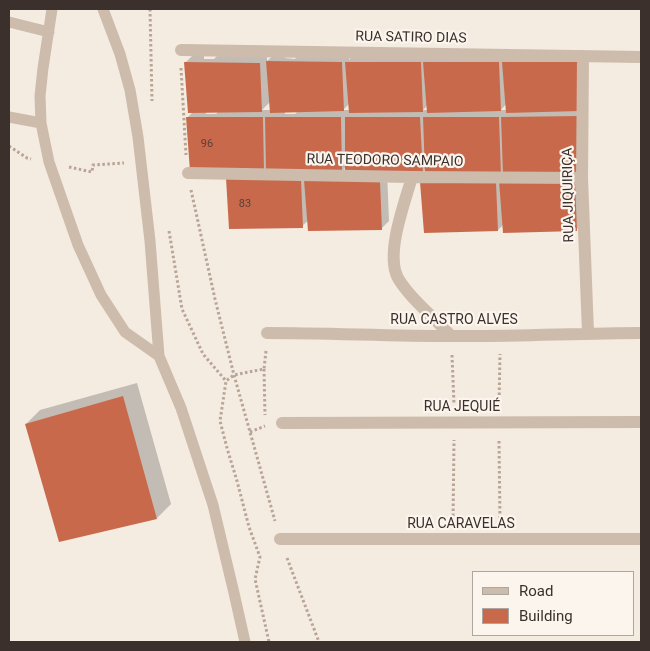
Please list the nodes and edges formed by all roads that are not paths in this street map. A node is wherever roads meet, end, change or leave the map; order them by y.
1 (52, 9) edge
2 (103, 9) edge
3 (9, 22) edge
4 (49, 32) junction
5 (181, 50) road end
6 (583, 56) junction
7 (641, 57) edge
8 (9, 117) edge
9 (41, 123) junction
10 (188, 173) road end
11 (412, 177) junction
12 (582, 178) junction
13 (641, 332) edge
14 (267, 333) road end
15 (588, 333) junction
16 (451, 336) junction
17 (159, 356) junction
18 (641, 422) edge
19 (282, 423) road end
20 (641, 538) edge
21 (280, 539) road end
22 (245, 642) edge

1 - 4 lane
2 - 17 lane
3 - 4 lane
4 - 9 lane
5 - 6 street, RUA SATIRO DIAS
6 - 7 street, RUA SATIRO DIAS
6 - 12 street, RUA JIQUIRIÇA
8 - 9 lane
9 - 17 lane
10 - 11 street, RUA TEODORO SAMPAIO
11 - 12 street, RUA TEODORO SAMPAIO
11 - 16 street
12 - 15 street, RUA JIQUIRIÇA
13 - 15 street, RUA CASTRO ALVES
14 - 16 street, RUA CASTRO ALVES
15 - 16 street, RUA CASTRO ALVES
17 - 22 lane
18 - 19 street, RUA JEQUIÉ
20 - 21 street, RUA CARAVELAS

